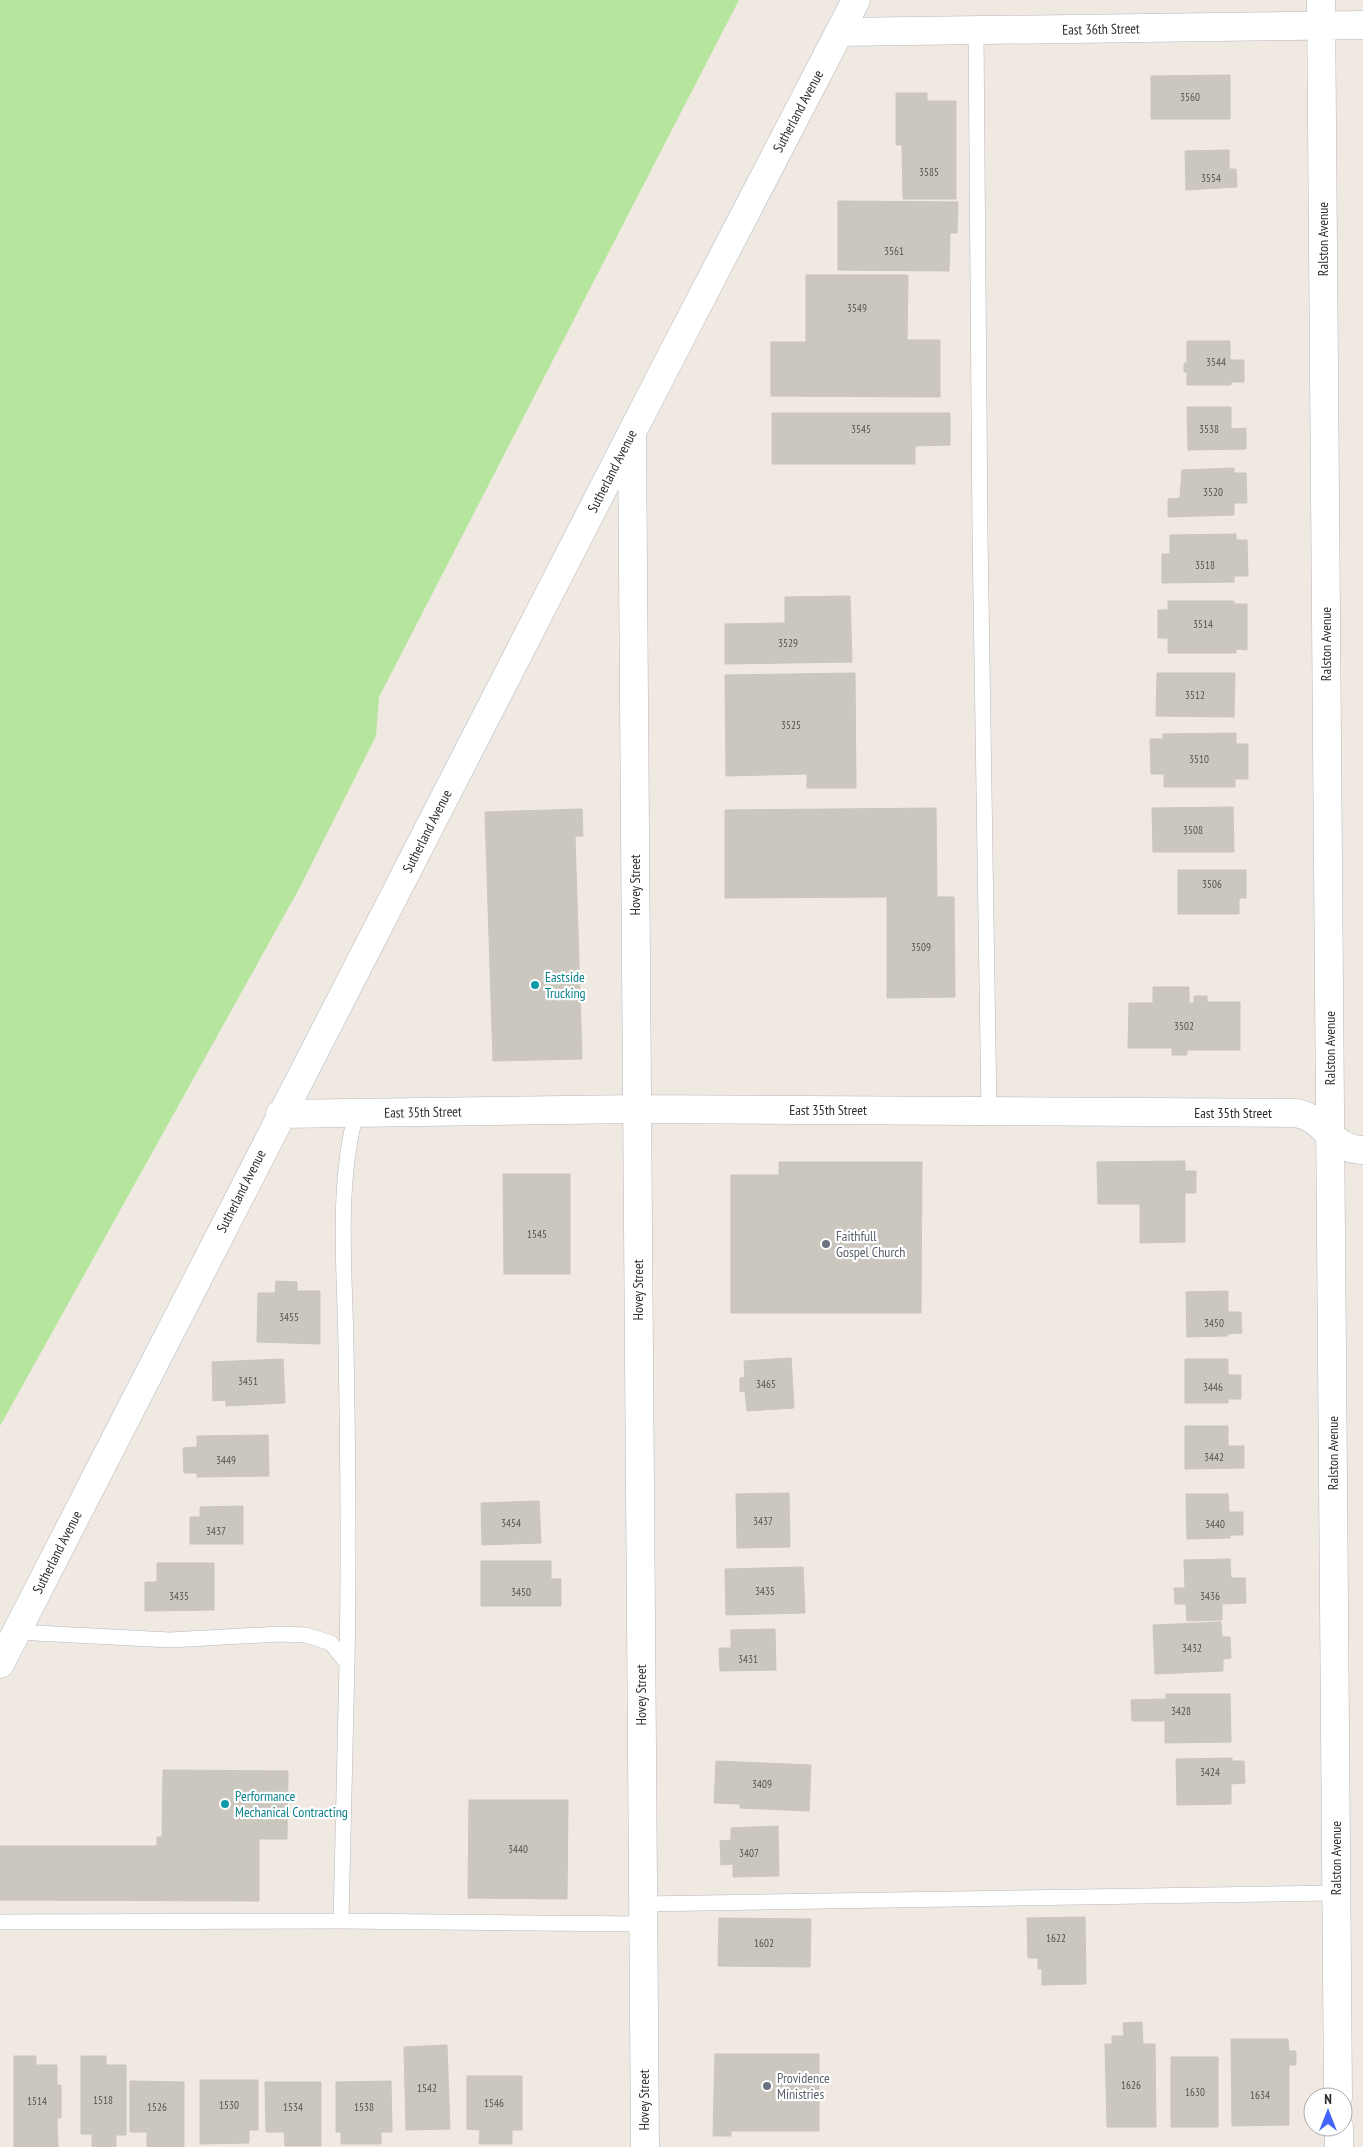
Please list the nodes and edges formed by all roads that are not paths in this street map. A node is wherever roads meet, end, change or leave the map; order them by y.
1 (856, 0) edge
2 (1321, 13) edge
3 (1363, 26) edge
4 (976, 30) junction
5 (840, 32) junction
6 (632, 433) junction
7 (637, 1110) junction
8 (989, 1111) junction
9 (356, 1113) junction
10 (280, 1114) junction
11 (1330, 1136) junction
12 (1363, 1150) edge
13 (16, 1632) junction
14 (347, 1663) junction
15 (0, 1664) edge
16 (1336, 1893) junction
17 (643, 1914) junction
18 (340, 1921) junction
19 (0, 1922) edge
20 (1338, 2087) edge
21 (645, 2147) edge

1 - 5 street, Sutherland Avenue
2 - 3 street, East 36th Street
2 - 4 street, East 36th Street
2 - 11 street, Ralston Avenue
4 - 5 street, East 36th Street
4 - 8 lane
5 - 6 street, Sutherland Avenue
6 - 7 street, Hovey Street
6 - 10 street, Sutherland Avenue
7 - 8 street, East 35th Street
7 - 9 street, East 35th Street
7 - 17 street, Hovey Street
8 - 11 street, East 35th Street
9 - 10 street, East 35th Street
9 - 14 lane
10 - 13 street, Sutherland Avenue
11 - 12 street, East 35th Street
11 - 16 street, Ralston Avenue
13 - 14 lane
13 - 15 street, Sutherland Avenue
14 - 18 lane
16 - 17 lane
16 - 20 street, Ralston Avenue
17 - 18 lane
17 - 21 street, Hovey Street
18 - 19 lane

